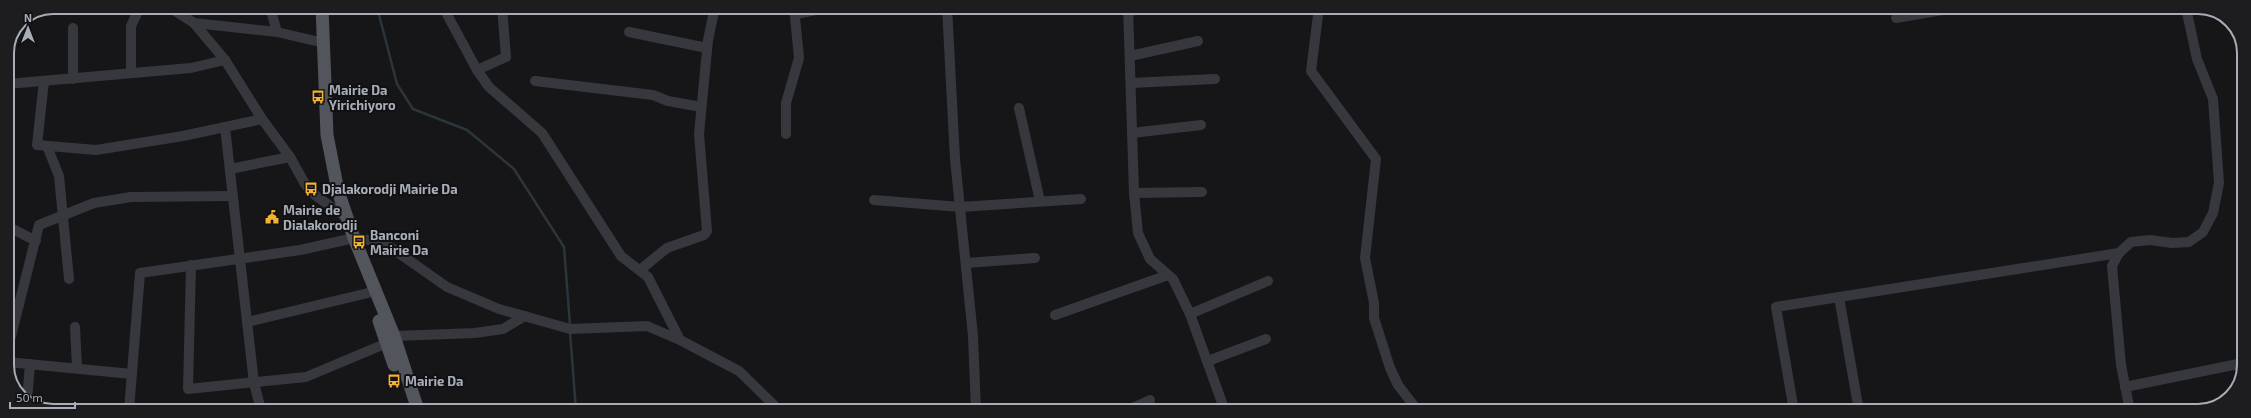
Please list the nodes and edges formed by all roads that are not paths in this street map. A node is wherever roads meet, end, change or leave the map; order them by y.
1 (137, 14) edge
2 (180, 14) edge
3 (272, 14) edge
4 (317, 14) edge
5 (322, 14) edge
6 (447, 14) edge
7 (503, 14) edge
8 (714, 14) edge
9 (795, 14) edge
10 (947, 14) edge
11 (1129, 14) edge
12 (1318, 14) edge
13 (1919, 14) edge
14 (2187, 14) edge
15 (1896, 18) dead end
16 (194, 23) junction
17 (73, 28) dead end
18 (277, 32) junction
19 (629, 32) dead end
20 (1198, 41) dead end
21 (321, 42) junction
22 (707, 48) junction
23 (1130, 56) junction
24 (225, 60) junction
25 (477, 70) junction
26 (131, 73) junction
27 (73, 78) junction
28 (1215, 79) dead end
29 (44, 81) junction
30 (535, 81) dead end
31 (14, 83) edge
32 (1131, 83) junction
33 (701, 107) junction
34 (1019, 108) dead end
35 (262, 119) junction
36 (1201, 125) dead end
37 (225, 127) junction
38 (1132, 133) junction
39 (786, 134) dead end
40 (47, 146) junction
41 (290, 157) junction
42 (230, 169) junction
43 (1202, 192) dead end
44 (1134, 193) junction
45 (233, 196) junction
46 (1081, 199) dead end
47 (874, 200) dead end
48 (1040, 202) junction
49 (960, 207) junction
50 (335, 208) junction
51 (63, 216) junction
52 (347, 218) junction
53 (14, 230) edge
54 (351, 238) junction
55 (36, 241) junction
56 (2119, 253) junction
57 (240, 258) junction
58 (1035, 258) dead end
59 (966, 263) junction
60 (190, 265) junction
61 (640, 270) junction
62 (1168, 275) junction
63 (69, 279) dead end
64 (1268, 281) dead end
65 (368, 293) junction
66 (1839, 297) junction
67 (1190, 314) junction
68 (14, 315) edge
69 (1055, 315) dead end
70 (525, 316) junction
71 (247, 322) junction
72 (75, 327) dead end
73 (390, 339) junction
74 (1266, 339) dead end
75 (680, 340) junction
76 (1208, 361) junction
77 (14, 363) edge
78 (30, 364) junction
79 (2237, 364) edge
80 (77, 368) junction
81 (132, 374) junction
82 (254, 383) junction
83 (2125, 386) junction
84 (27, 394) edge
85 (1150, 400) dead end
86 (130, 404) edge
87 (259, 404) edge
88 (410, 404) edge
89 (772, 404) edge
90 (977, 404) edge
91 (1141, 404) edge
92 (1223, 404) edge
93 (1413, 404) edge
94 (1793, 404) edge
95 (1858, 404) edge
96 (2129, 404) edge

1 - 26 street
2 - 16 street
3 - 18 street
4 - 21 main road
5 - 21 main road
6 - 25 street
7 - 25 street
8 - 22 street
9 - 39 street
10 - 49 street
11 - 23 street
12 - 93 street
13 - 15 street
14 - 56 street
16 - 18 street
16 - 24 street
17 - 27 street
18 - 21 street
19 - 22 street
20 - 23 street
21 - 50 main road
21 - 52 main road
22 - 33 street
23 - 32 street
24 - 26 street
24 - 35 street
25 - 61 street
26 - 27 street
27 - 29 street
28 - 32 street
29 - 31 street
29 - 40 street
30 - 33 street
32 - 38 street
33 - 61 street
34 - 48 street
35 - 37 street
35 - 41 street
36 - 38 street
37 - 40 street
37 - 42 street
38 - 44 street
40 - 51 street
41 - 42 street
41 - 50 street
42 - 45 street
43 - 44 street
44 - 62 street
45 - 51 street
45 - 57 street
46 - 48 street
47 - 49 street
48 - 49 street
49 - 59 street
50 - 52 street
50 - 54 main road
51 - 55 street
51 - 63 street
52 - 54 main road
53 - 55 street
54 - 57 street
54 - 65 main road
54 - 70 street
54 - 73 main road
55 - 68 street
56 - 66 street
56 - 83 street
57 - 60 street
57 - 71 street
58 - 59 street
59 - 90 street
60 - 81 street
60 - 82 street
61 - 75 street
62 - 67 street
62 - 69 street
64 - 67 street
65 - 71 street
65 - 73 main road
66 - 94 street
66 - 95 street
67 - 76 street
70 - 73 street
70 - 75 street
71 - 82 street
72 - 80 street
73 - 82 street
73 - 88 main road
74 - 76 street
75 - 89 street
76 - 92 street
77 - 78 street
78 - 80 street
78 - 84 street
79 - 83 street
80 - 81 street
81 - 86 street
82 - 87 street
83 - 96 street
85 - 91 street

